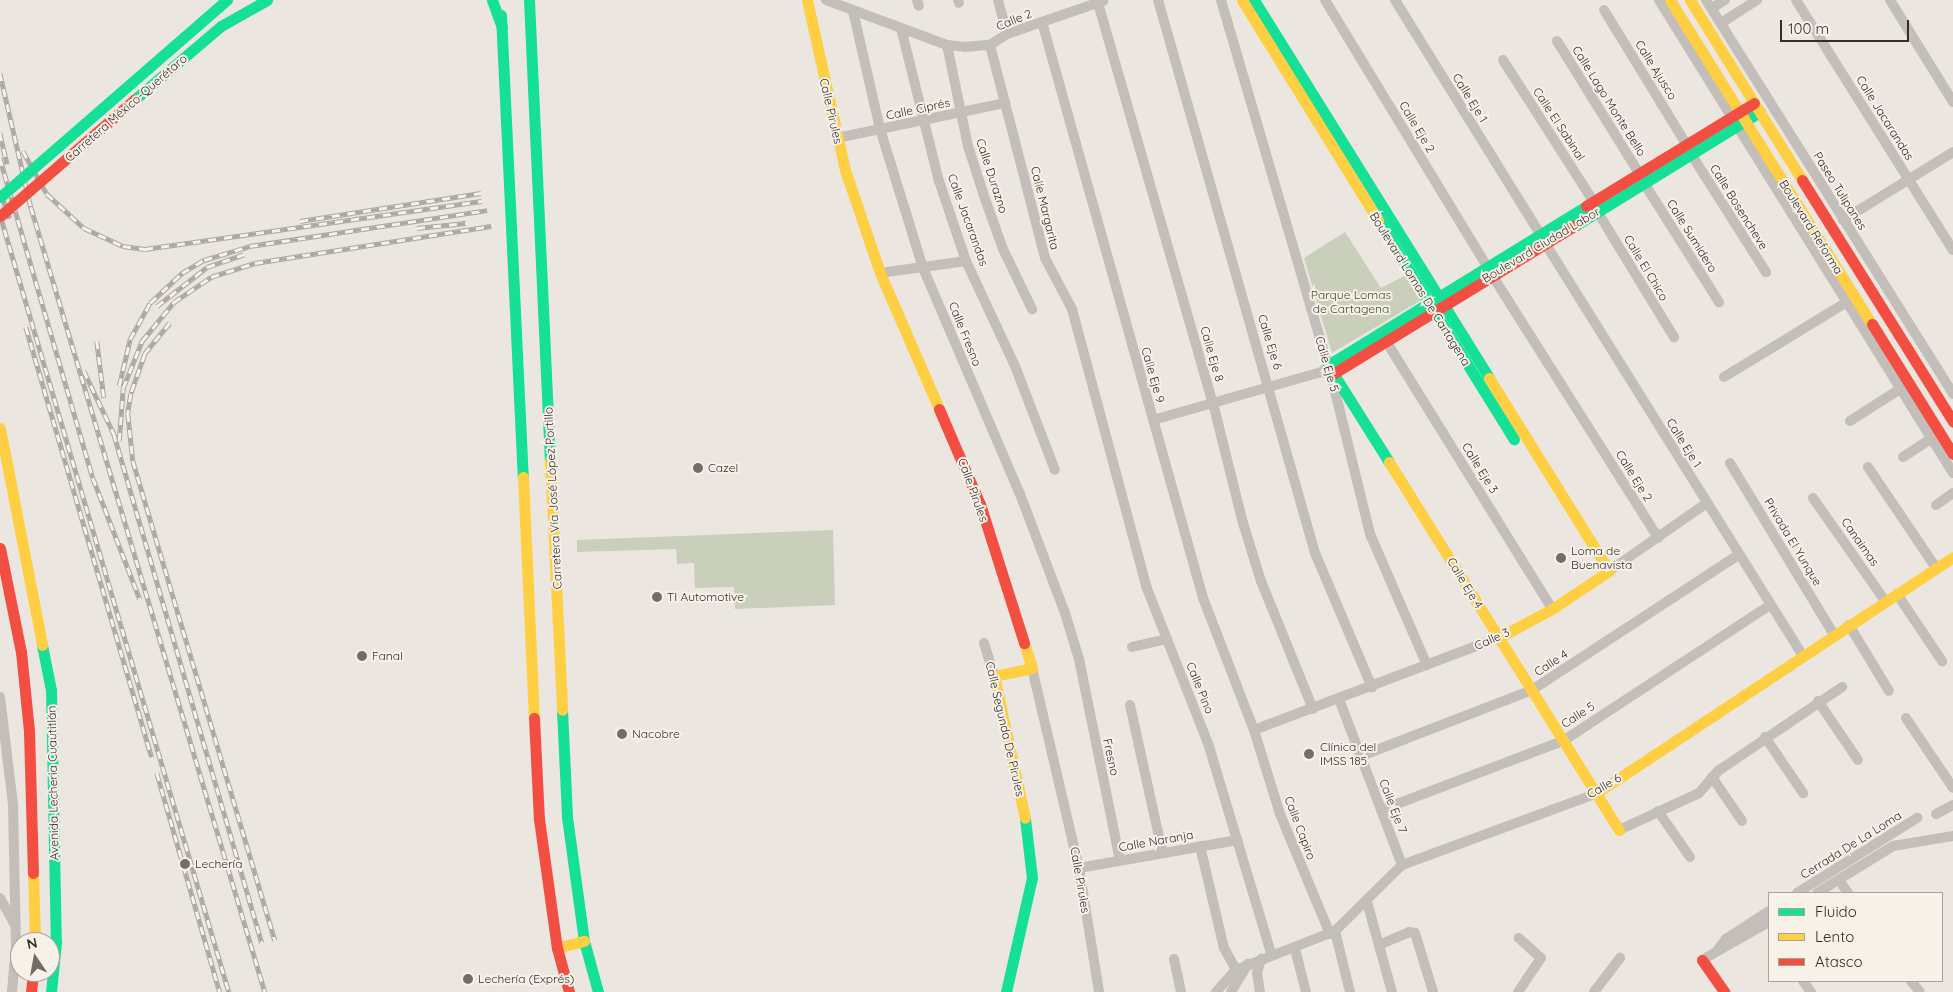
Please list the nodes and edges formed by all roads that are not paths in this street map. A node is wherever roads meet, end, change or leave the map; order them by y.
1 (216, 0) edge
2 (227, 0) edge
3 (251, 0) edge
4 (267, 0) edge
5 (492, 0) edge
6 (500, 0) edge
7 (529, 0) edge
8 (807, 0) edge
9 (826, 0) edge
10 (998, 0) edge
11 (1158, 0) edge
12 (1221, 0) edge
13 (1242, 0) edge
14 (1254, 0) edge
15 (1325, 0) edge
16 (1396, 0) edge
17 (1659, 0) edge
18 (1670, 0) edge
19 (1690, 0) edge
20 (1725, 0) edge
21 (1757, 0) edge
22 (1796, 0) edge
23 (1890, 0) edge
24 (1102, 1) edge
25 (1709, 4) edge
26 (1604, 10) dead end
27 (853, 11) junction
28 (1042, 22) junction
29 (1721, 23) junction
30 (221, 26) junction
31 (502, 27) junction
32 (901, 28) junction
33 (1007, 34) junction
34 (1557, 41) dead end
35 (947, 45) junction
36 (990, 45) junction
37 (1503, 60) dead end
38 (147, 68) junction
39 (1005, 102) junction
40 (1953, 102) edge
41 (1757, 107) junction
42 (961, 112) junction
43 (1738, 119) junction
44 (924, 120) junction
45 (880, 129) junction
46 (837, 138) junction
47 (1689, 149) junction
48 (1953, 152) edge
49 (1642, 178) junction
50 (1909, 179) junction
51 (0, 197) edge
52 (1595, 206) junction
53 (0, 216) edge
54 (1843, 220) junction
55 (1542, 238) junction
56 (1953, 250) edge
57 (966, 261) junction
58 (923, 268) junction
59 (1490, 270) junction
60 (1766, 272) dead end
61 (880, 273) junction
62 (1719, 302) dead end
63 (1845, 303) junction
64 (1435, 304) junction
65 (1032, 309) dead end
66 (1674, 337) dead end
67 (1386, 341) junction
68 (1327, 371) junction
69 (1724, 377) dead end
70 (1271, 387) junction
71 (1900, 389) junction
72 (1953, 394) edge
73 (1213, 404) junction
74 (1153, 420) junction
75 (1850, 421) dead end
76 (1953, 422) edge
77 (0, 428) edge
78 (1105, 429) joint
79 (1931, 439) junction
80 (1953, 454) edge
81 (1903, 457) dead end
82 (1730, 463) dead end
83 (1868, 467) dead end
84 (1055, 470) dead end
85 (1953, 473) edge
86 (1953, 493) edge
87 (1813, 498) dead end
88 (1707, 503) junction
89 (1936, 505) dead end
90 (24, 538) junction
91 (1658, 538) junction
92 (0, 544) edge
93 (0, 548) edge
94 (1738, 555) junction
95 (1952, 561) edge
96 (1936, 568) junction
97 (1606, 574) junction
98 (1897, 594) junction
99 (1885, 601) junction
100 (1770, 605) junction
101 (1552, 610) junction
102 (1849, 625) junction
103 (1834, 635) junction
104 (1498, 638) junction
105 (1167, 639) junction
106 (984, 643) dead end
107 (1132, 647) dead end
108 (1802, 655) junction
109 (1078, 659) joint
110 (1942, 662) dead end
111 (1427, 665) junction
112 (1032, 668) junction
113 (994, 676) junction
114 (1372, 687) junction
115 (1842, 687) dead end
116 (1532, 690) junction
117 (1889, 691) dead end
118 (0, 697) edge
119 (1339, 699) junction
120 (1818, 701) junction
121 (1130, 705) dead end
122 (1314, 709) junction
123 (1906, 718) dead end
124 (1254, 730) junction
125 (1765, 737) junction
126 (1563, 741) junction
127 (1361, 756) junction
128 (1858, 760) dead end
129 (1712, 776) junction
130 (1953, 788) edge
131 (1803, 793) dead end
132 (1595, 794) junction
133 (1953, 805) edge
134 (1381, 810) junction
135 (1658, 811) junction
136 (1936, 814) dead end
137 (1918, 818) dead end
138 (1742, 821) dead end
139 (1619, 830) joint
140 (1953, 836) edge
141 (1238, 840) junction
142 (1884, 840) junction
143 (1200, 846) junction
144 (1893, 846) junction
145 (1162, 851) junction
146 (1690, 857) dead end
147 (1120, 860) junction
148 (1402, 865) junction
149 (1079, 868) junction
150 (1839, 880) junction
151 (1799, 892) edge
152 (1819, 892) edge
153 (1847, 892) edge
154 (0, 898) edge
155 (1367, 902) junction
156 (1768, 912) edge
157 (15, 926) junction
158 (1767, 927) edge
159 (35, 932) edge
160 (1332, 932) junction
161 (1519, 938) dead end
162 (584, 941) junction
163 (1381, 944) junction
164 (557, 948) junction
165 (1294, 948) junction
166 (1715, 953) junction
167 (1272, 956) junction
168 (1174, 958) dead end
169 (1620, 958) dead end
170 (1261, 959) junction
171 (1702, 960) joint
172 (1248, 964) junction
173 (1236, 970) junction
174 (12, 992) edge
175 (51, 992) edge
176 (569, 992) edge
177 (598, 992) edge
178 (1006, 992) edge
179 (1099, 992) edge
180 (1181, 992) edge
181 (1216, 992) edge
182 (1231, 992) edge
183 (1260, 992) edge
184 (1306, 992) edge
185 (1350, 992) edge
186 (1392, 992) edge
187 (1433, 992) edge
188 (1518, 992) edge
189 (1594, 992) edge
190 (1724, 992) edge

1 - 38 main road, bridge
2 - 38 main road, Carretera México-Querétaro, bridge
3 - 30 main road, Carretera México-Querétaro
4 - 30 main road
5 - 31 main road
6 - 31 main road
7 - 162 main road, Carretera Vía José López Portillo
8 - 46 main road, Calle Pirules
9 - 27 street
10 - 33 street
11 - 70 street, Calle Eje 6
12 - 68 street, Calle Eje 5
13 - 64 main road, Boulevard Lomas De Cartagena
14 - 64 main road, Boulevard Lomas De Cartagena
15 - 59 street, Calle Eje 2
16 - 55 street, Calle Eje 1
17 - 43 street
18 - 43 main road, Boulevard Reforma
19 - 41 main road, Boulevard Reforma
20 - 25 street
21 - 29 street
22 - 50 street, Calle Jacarandas
23 - 40 street
24 - 28 street, Calle 2
24 - 73 street, Calle Eje 8
25 - 29 street, Paseo Tulipanes
26 - 47 street, Calle Ajusco
27 - 32 street
27 - 45 street, Calle Fresno
28 - 33 street, Calle 2
28 - 74 street, Calle Eje 9
29 - 54 street, Paseo Tulipanes
30 - 53 main road, Carretera México-Querétaro, bridge
31 - 164 main road
32 - 35 street
32 - 44 street, Calle Jacarandas
33 - 36 street, Calle 2
34 - 49 street, Calle Lago Monte Bello
35 - 36 street
35 - 42 street, Calle Durazno
36 - 39 street, Calle Margarita
37 - 52 street, Calle El Sabinal
38 - 51 main road, Carretera México-Querétaro, bridge
39 - 42 street, Calle Ciprés
39 - 78 street, Calle Margarita
41 - 43 main road, Boulevard Ciudad Labor
41 - 76 main road, Boulevard Reforma
42 - 44 street, Calle Ciprés
42 - 65 street, Calle Durazno
43 - 47 main road, Boulevard Ciudad Labor
43 - 63 street
43 - 80 main road, Boulevard Reforma
44 - 45 street, Calle Ciprés
44 - 57 street, Calle Jacarandas
45 - 46 street, Calle Ciprés
45 - 58 street, Calle Fresno
46 - 61 main road, Calle Pirules
47 - 49 main road, Boulevard Ciudad Labor
47 - 60 street, Calle Bosencheve
48 - 50 street
49 - 52 main road, Boulevard Ciudad Labor
49 - 62 street, Calle Sumidero
50 - 54 street
50 - 56 street, Calle Jacarandas
52 - 55 main road, Boulevard Ciudad Labor
52 - 66 street, Calle El Chico
54 - 72 street, Paseo Tulipanes
55 - 59 main road, Boulevard Ciudad Labor
55 - 88 street, Calle Eje 1
57 - 58 street
57 - 84 street, Calle Jacarandas
58 - 61 street
58 - 109 street, Calle Fresno
59 - 64 main road, Boulevard Ciudad Labor
59 - 91 street, Calle Eje 2
61 - 112 main road, Calle Pirules
63 - 69 street
63 - 71 street
64 - 67 main road, Boulevard Ciudad Labor
64 - 68 main road, Boulevard Ciudad Labor
64 - 97 main road, Boulevard Lomas De Cartagena
67 - 68 main road, Boulevard Ciudad Labor
67 - 101 street, Calle Eje 3
68 - 70 street, Boulevard Ciudad Labor
68 - 104 main road, Calle Eje 4
68 - 111 street, Calle Eje 5
70 - 73 street, Boulevard Ciudad Labor
70 - 114 street, Calle Eje 6
71 - 75 street
71 - 79 street
73 - 74 street, Boulevard Ciudad Labor
73 - 122 street, Calle Eje 8
74 - 124 street, Calle Eje 9
77 - 90 main road, Avenida Lecheria Cuautitlán
78 - 105 street, Calle Pino
79 - 81 street
79 - 85 street
82 - 103 street, Privada El Yunque
83 - 96 street
86 - 89 street
87 - 99 street, Canaimas
88 - 91 street, Calle 3
88 - 94 street, Calle Eje 1
90 - 92 main road
90 - 175 main road, Avenida Lecheria Cuautitlán
91 - 97 street, Calle 3
93 - 159 main road, Avenida Lecheria Cuautitlán
94 - 100 street, Calle Eje 1
94 - 116 street, Calle 4
95 - 96 main road, Calle 6
96 - 98 main road, Calle 6
97 - 101 main road, Calle 3
98 - 99 main road, Calle 6
98 - 110 street
99 - 102 main road, Calle 6
100 - 108 street, Calle Eje 1
100 - 126 street, Calle 5
101 - 104 main road, Calle 3
102 - 103 main road, Calle 6
102 - 117 street
103 - 108 main road, Calle 6
104 - 111 street, Calle 3
104 - 116 main road, Calle Eje 4
105 - 107 street
105 - 141 street, Calle Pino
106 - 113 street, Calle Segunda De Pirules
108 - 132 main road, Calle 6
109 - 147 street, Fresno
111 - 114 street, Calle 3
112 - 113 main road
112 - 149 street, Calle Pirules
113 - 178 main road, Calle Segunda De Pirules
114 - 119 street, Calle 3
115 - 120 street
116 - 126 main road, Calle Eje 4
116 - 127 street, Calle 4
118 - 157 street
119 - 122 street, Calle 3
119 - 127 street, Calle Eje 7
120 - 125 street
120 - 128 street
121 - 145 street
122 - 124 street, Calle 3
123 - 130 street
124 - 160 street, Calle Capiro
125 - 129 street
125 - 131 street
126 - 132 main road, Calle Eje 4
126 - 134 street, Calle 5
127 - 134 street, Calle Eje 7
129 - 135 street
129 - 138 street
132 - 139 main road, Calle Eje 4
132 - 148 street, Calle 6
133 - 136 street
134 - 148 street, Calle Eje 7
135 - 139 street
135 - 146 street
137 - 142 street, Cerrada De La Loma
140 - 144 street
141 - 143 street, Calle Naranja
141 - 167 street, Calle Pino
142 - 144 street
142 - 151 street, Cerrada De La Loma
143 - 145 street, Calle Naranja
143 - 173 street
144 - 150 street, Cerrada De La Loma
145 - 147 street, Calle Naranja
147 - 149 street, Calle Naranja
148 - 155 street, Calle 6
149 - 179 street, Calle Pirules
150 - 152 street, Cerrada De La Loma
150 - 153 street
154 - 157 street
155 - 160 street, Calle 6
155 - 163 street
156 - 166 street
157 - 174 street
158 - 166 street
160 - 165 street, Calle 6
160 - 185 street, Calle Capiro
161 - 188 street
162 - 164 main road
162 - 177 main road, Carretera Vía José López Portillo
163 - 186 street
163 - 187 street
164 - 176 main road
165 - 167 street, Calle 6
165 - 184 street
166 - 171 street
167 - 170 street, Calle 6
168 - 180 street
169 - 189 street
170 - 172 street, Calle 6
170 - 183 street
171 - 190 main road
172 - 173 street, Calle 6
172 - 182 street
173 - 181 street, Calle 6

